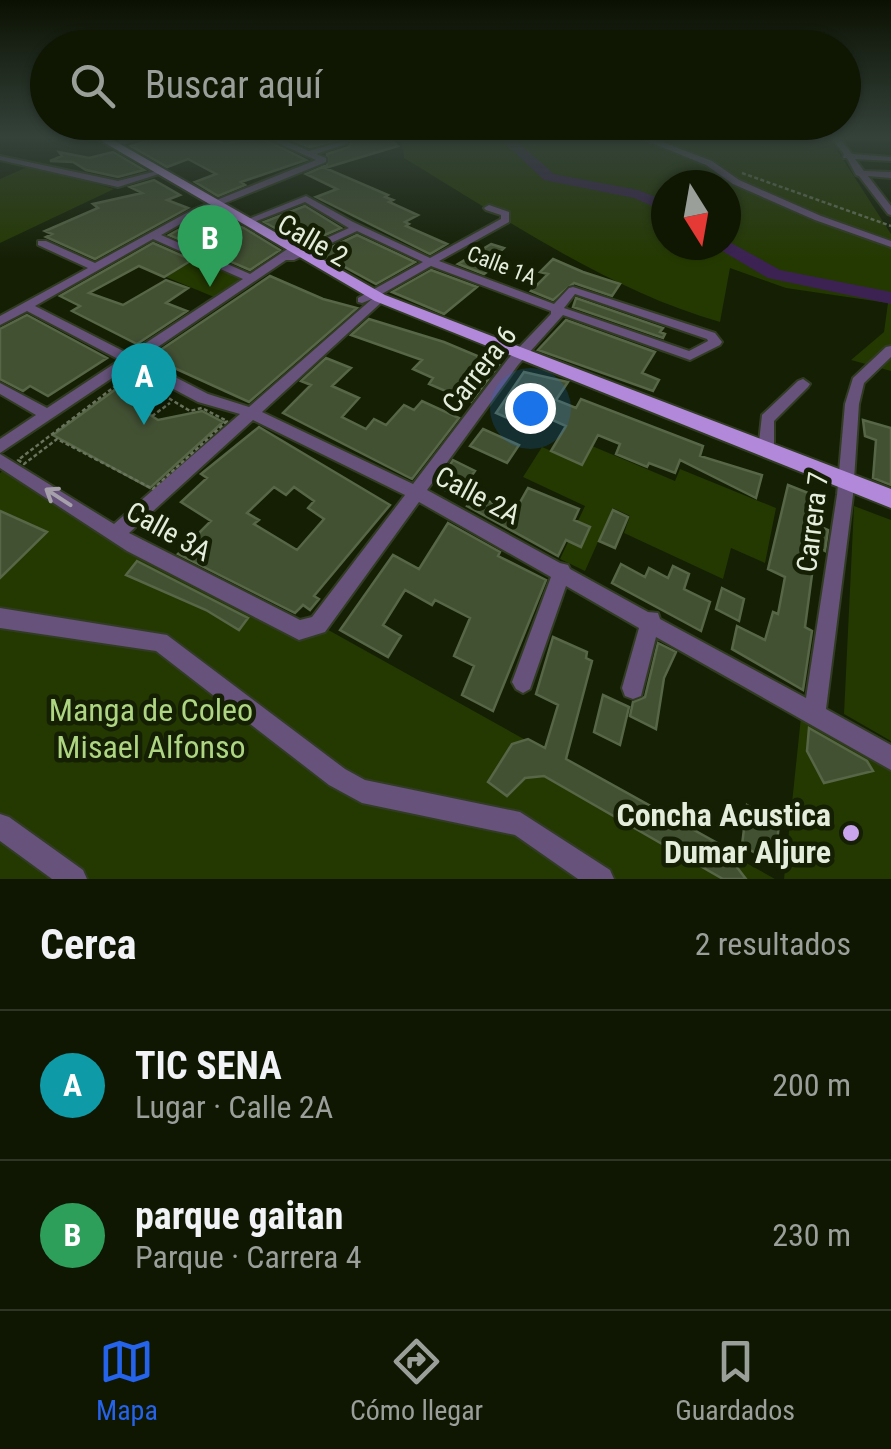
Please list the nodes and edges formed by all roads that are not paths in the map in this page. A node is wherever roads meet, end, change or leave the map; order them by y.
1 (86, 177) edge
2 (143, 177) edge
3 (165, 177) edge
4 (282, 177) edge
5 (729, 177) edge
6 (863, 177) edge
7 (212, 206) junction
8 (889, 207) edge
9 (489, 208) dead end
10 (246, 222) junction
11 (357, 231) junction
12 (152, 234) junction
13 (42, 243) dead end
14 (891, 244) edge
15 (296, 257) junction
16 (430, 260) junction
17 (95, 267) junction
18 (248, 277) junction
19 (371, 299) junction
20 (26, 306) junction
21 (558, 308) junction
22 (0, 321) edge
23 (891, 350) edge
24 (130, 356) junction
25 (690, 356) joint
26 (516, 358) junction
27 (803, 384) dead end
28 (0, 388) edge
29 (46, 414) junction
30 (252, 414) junction
31 (0, 447) edge
32 (766, 451) junction
33 (0, 460) edge
34 (845, 488) junction
35 (417, 493) junction
36 (891, 499) edge
37 (891, 513) edge
38 (115, 534) junction
39 (562, 571) junction
40 (0, 618) edge
41 (650, 620) junction
42 (318, 625) joint
43 (523, 682) dead end
44 (633, 688) dead end
45 (814, 715) junction
46 (891, 758) edge
47 (0, 826) edge
48 (74, 879) edge
49 (601, 879) edge

1 - 2 street
3 - 7 main road, Calle 2
4 - 7 street
5 - 14 street
6 - 8 street
7 - 10 main road, Calle 2
7 - 12 street
7 - 15 main road, Calle 2
9 - 16 street
10 - 11 street, Calle 1A
10 - 15 main road, Calle 2
11 - 15 street
11 - 16 street, Calle 1A
12 - 17 street
12 - 18 street
13 - 17 street
15 - 18 street
15 - 19 main road, Calle 2
16 - 19 street
16 - 21 street, Calle 1A
17 - 20 street
18 - 24 street
19 - 26 main road, Calle 2
19 - 30 street
20 - 22 street
20 - 24 street, Calle 2A
21 - 25 street, Calle 1A
21 - 25 street, Carrera 6
21 - 26 street, Carrera 6
23 - 34 street, Carrera 7
24 - 29 street
24 - 30 street, Calle 2A
26 - 32 main road, Calle 2
26 - 34 main road, Calle 2
26 - 35 street, Carrera 6
27 - 32 street
28 - 29 street
29 - 31 street
30 - 35 street, Calle 2A
30 - 38 street
32 - 34 main road, Calle 2
38 -> 33 street, Calle 3A
34 - 36 main road, Calle 2
34 - 37 main road, Calle 2
34 - 45 street, Carrera 7
35 - 39 street, Calle 2A
35 - 42 street, Carrera 6
38 - 42 street, Calle 3A
39 - 41 street, Calle 2A
39 - 43 street
40 - 49 street
41 - 44 street
41 - 45 street, Calle 2A
45 - 46 street, Calle 2A
47 - 48 street

